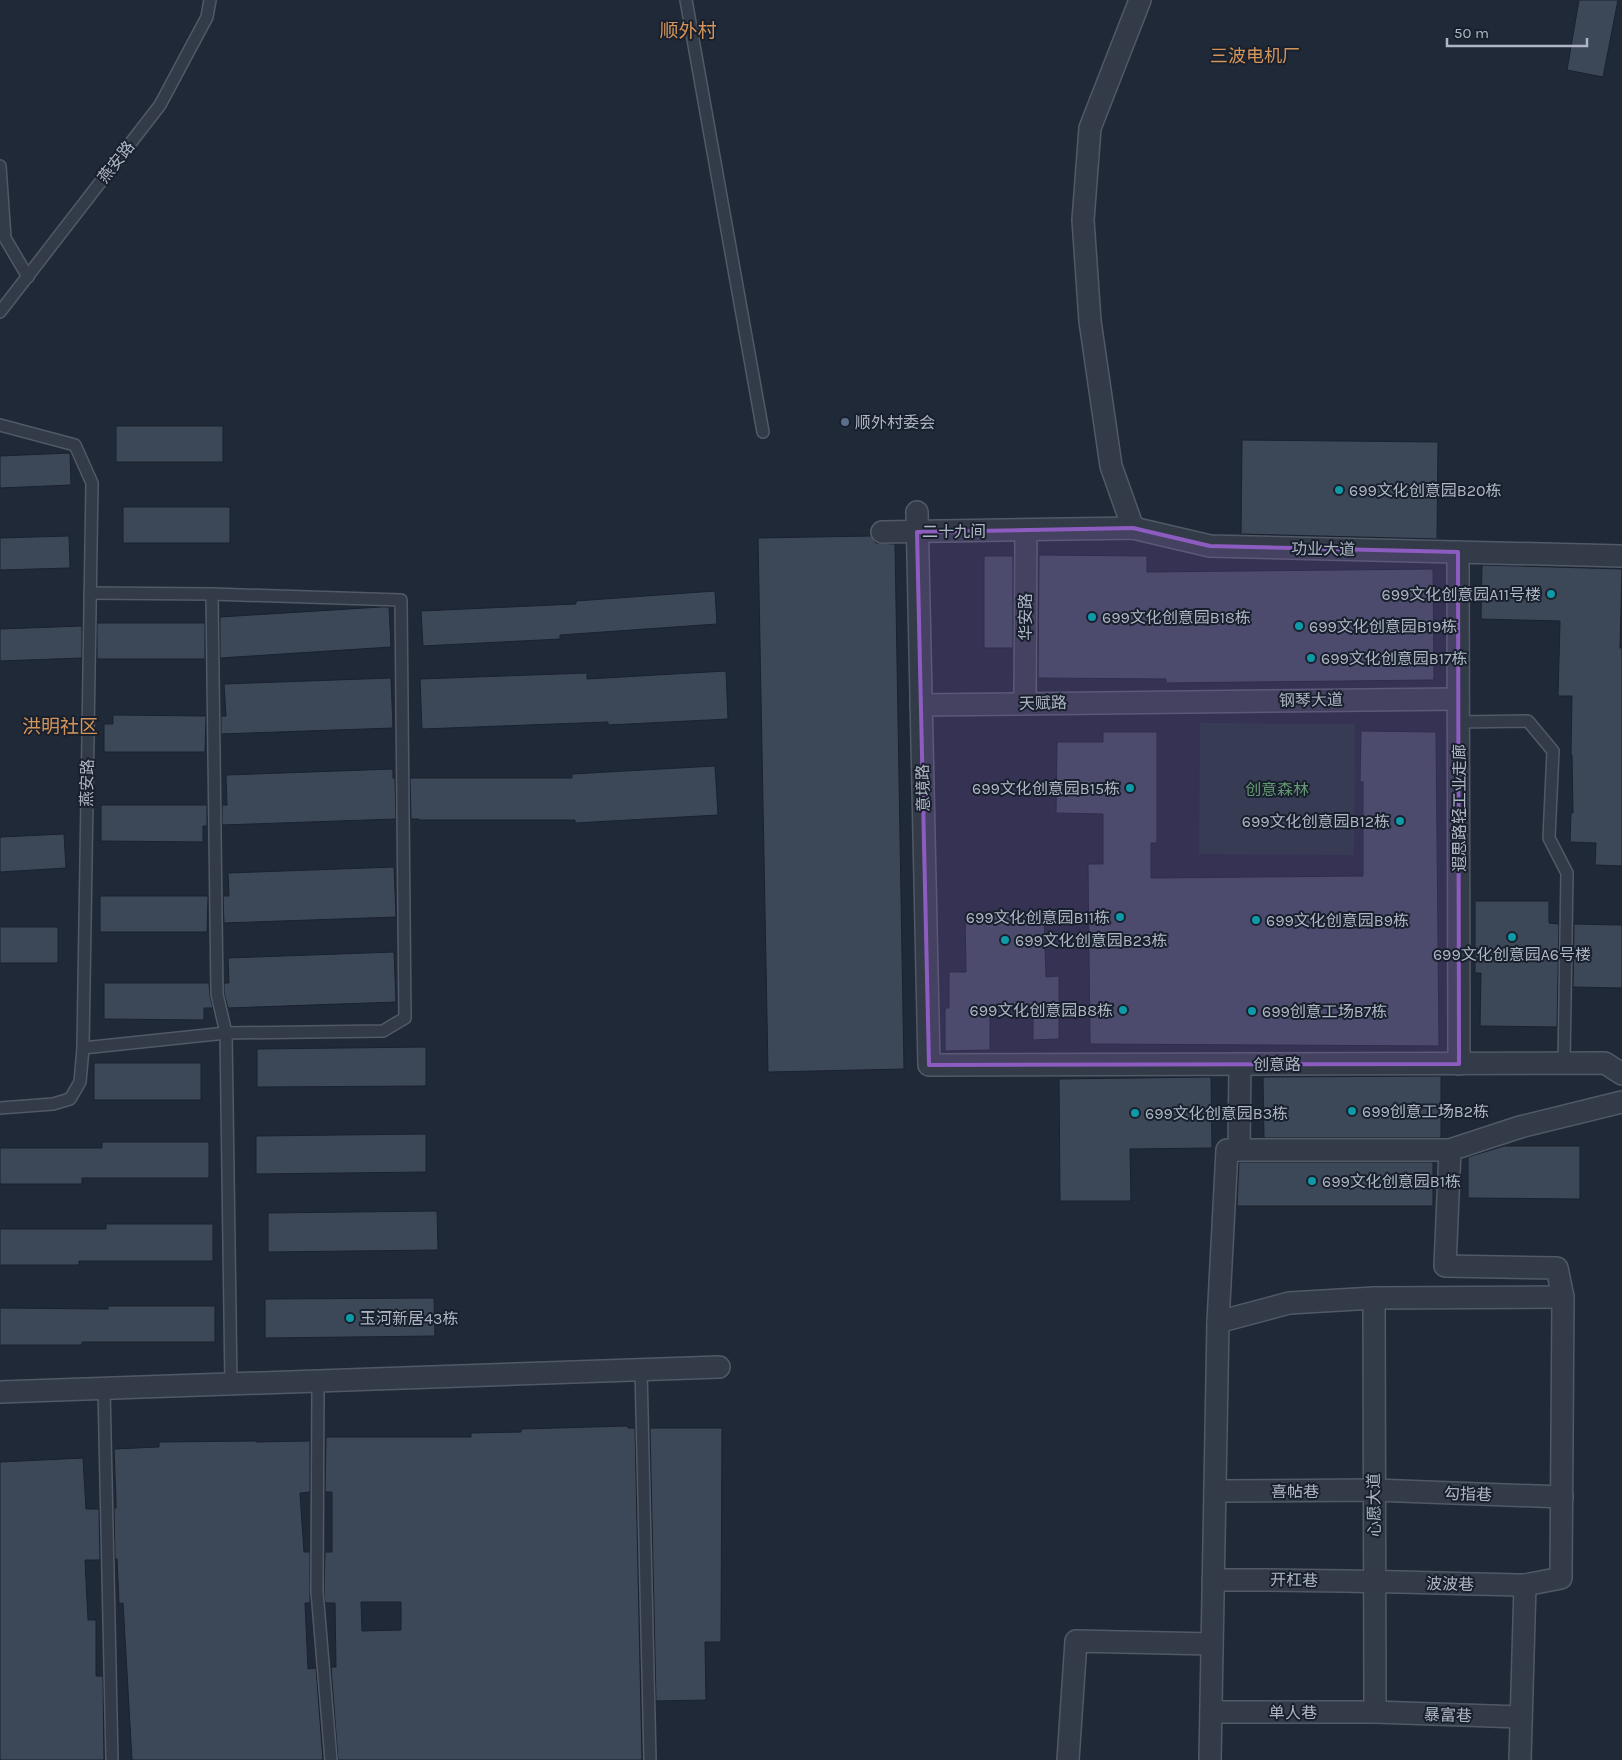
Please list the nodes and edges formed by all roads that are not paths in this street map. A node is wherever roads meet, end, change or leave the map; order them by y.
1 (210, 0) edge
2 (686, 0) edge
3 (1140, 0) edge
4 (0, 166) edge
5 (28, 277) junction
6 (0, 312) edge
7 (0, 425) edge
8 (763, 432) dead end
9 (917, 522) junction
10 (1133, 528) junction
11 (1026, 531) junction
12 (882, 532) dead end
13 (1458, 552) junction
14 (1622, 556) edge
15 (90, 593) junction
16 (212, 594) junction
17 (1458, 699) junction
18 (1165, 702) joint
19 (1025, 703) junction
20 (921, 705) junction
21 (1458, 722) junction
22 (226, 1033) junction
23 (84, 1048) junction
24 (1240, 1064) junction
25 (1460, 1064) junction
26 (1564, 1064) junction
27 (929, 1065) joint
28 (1622, 1074) edge
29 (1622, 1102) edge
30 (0, 1108) edge
31 (1239, 1150) junction
32 (1450, 1150) junction
33 (1562, 1297) junction
34 (1374, 1298) junction
35 (1218, 1322) junction
36 (719, 1367) dead end
37 (642, 1369) junction
38 (318, 1381) junction
39 (231, 1384) junction
40 (104, 1388) junction
41 (0, 1392) edge
42 (1374, 1490) junction
43 (1215, 1491) junction
44 (1562, 1497) junction
45 (1213, 1580) junction
46 (1375, 1583) junction
47 (1525, 1584) junction
48 (1212, 1644) junction
49 (1211, 1712) junction
50 (1375, 1712) junction
51 (1521, 1717) junction
52 (112, 1760) edge
53 (330, 1760) edge
54 (650, 1760) edge
55 (1068, 1760) edge
56 (1210, 1760) edge
57 (1520, 1760) edge

1 - 5 lane, 燕安路
2 - 8 lane
3 - 10 street
4 - 5 lane
5 - 6 lane, 燕安路
7 - 15 lane, 燕安路
9 - 11 street, 二十九间
9 - 12 street, 二十九间
9 - 20 street, 意境路
10 - 11 street, 功业大道
10 - 13 street, 功业大道
11 - 19 street, 华安路
13 - 14 street, 功业大道
13 - 17 street, 遐思路轻工业走廊
15 - 16 lane
15 - 23 lane, 燕安路
16 - 22 lane
16 - 22 lane
17 - 18 street, 钢琴大道
17 - 21 street, 遐思路轻工业走廊
18 - 19 street, 天赋路
19 - 20 street, 天赋路
20 - 27 street, 意境路
21 - 25 street, 遐思路轻工业走廊
21 - 26 lane
22 - 23 lane
22 - 39 lane
23 - 30 lane, 燕安路
24 - 25 street, 创意路
24 - 27 street, 创意路
24 - 31 street
25 - 26 street, 创意路
26 - 28 street, 创意路
29 - 32 street
31 - 32 street
31 - 35 street
32 - 33 street
33 - 34 street
33 - 44 street
34 - 35 street
34 - 42 street, 心愿大道
35 - 43 street
36 - 37 street
37 - 38 street
37 - 54 lane
38 - 39 street
38 - 53 lane
39 - 40 street
40 - 41 street
40 - 52 lane
42 - 43 street, 喜帖巷
42 - 44 street, 勾指巷
42 - 46 street, 心愿大道
43 - 45 street
44 - 47 street, 波波巷
45 - 46 street, 开杠巷
45 - 48 street
46 - 47 street, 波波巷
46 - 50 street, 心愿大道
47 - 51 street
48 - 49 street
48 - 55 street
49 - 50 street, 单人巷
49 - 56 street
50 - 51 street, 暴富巷
51 - 57 street

